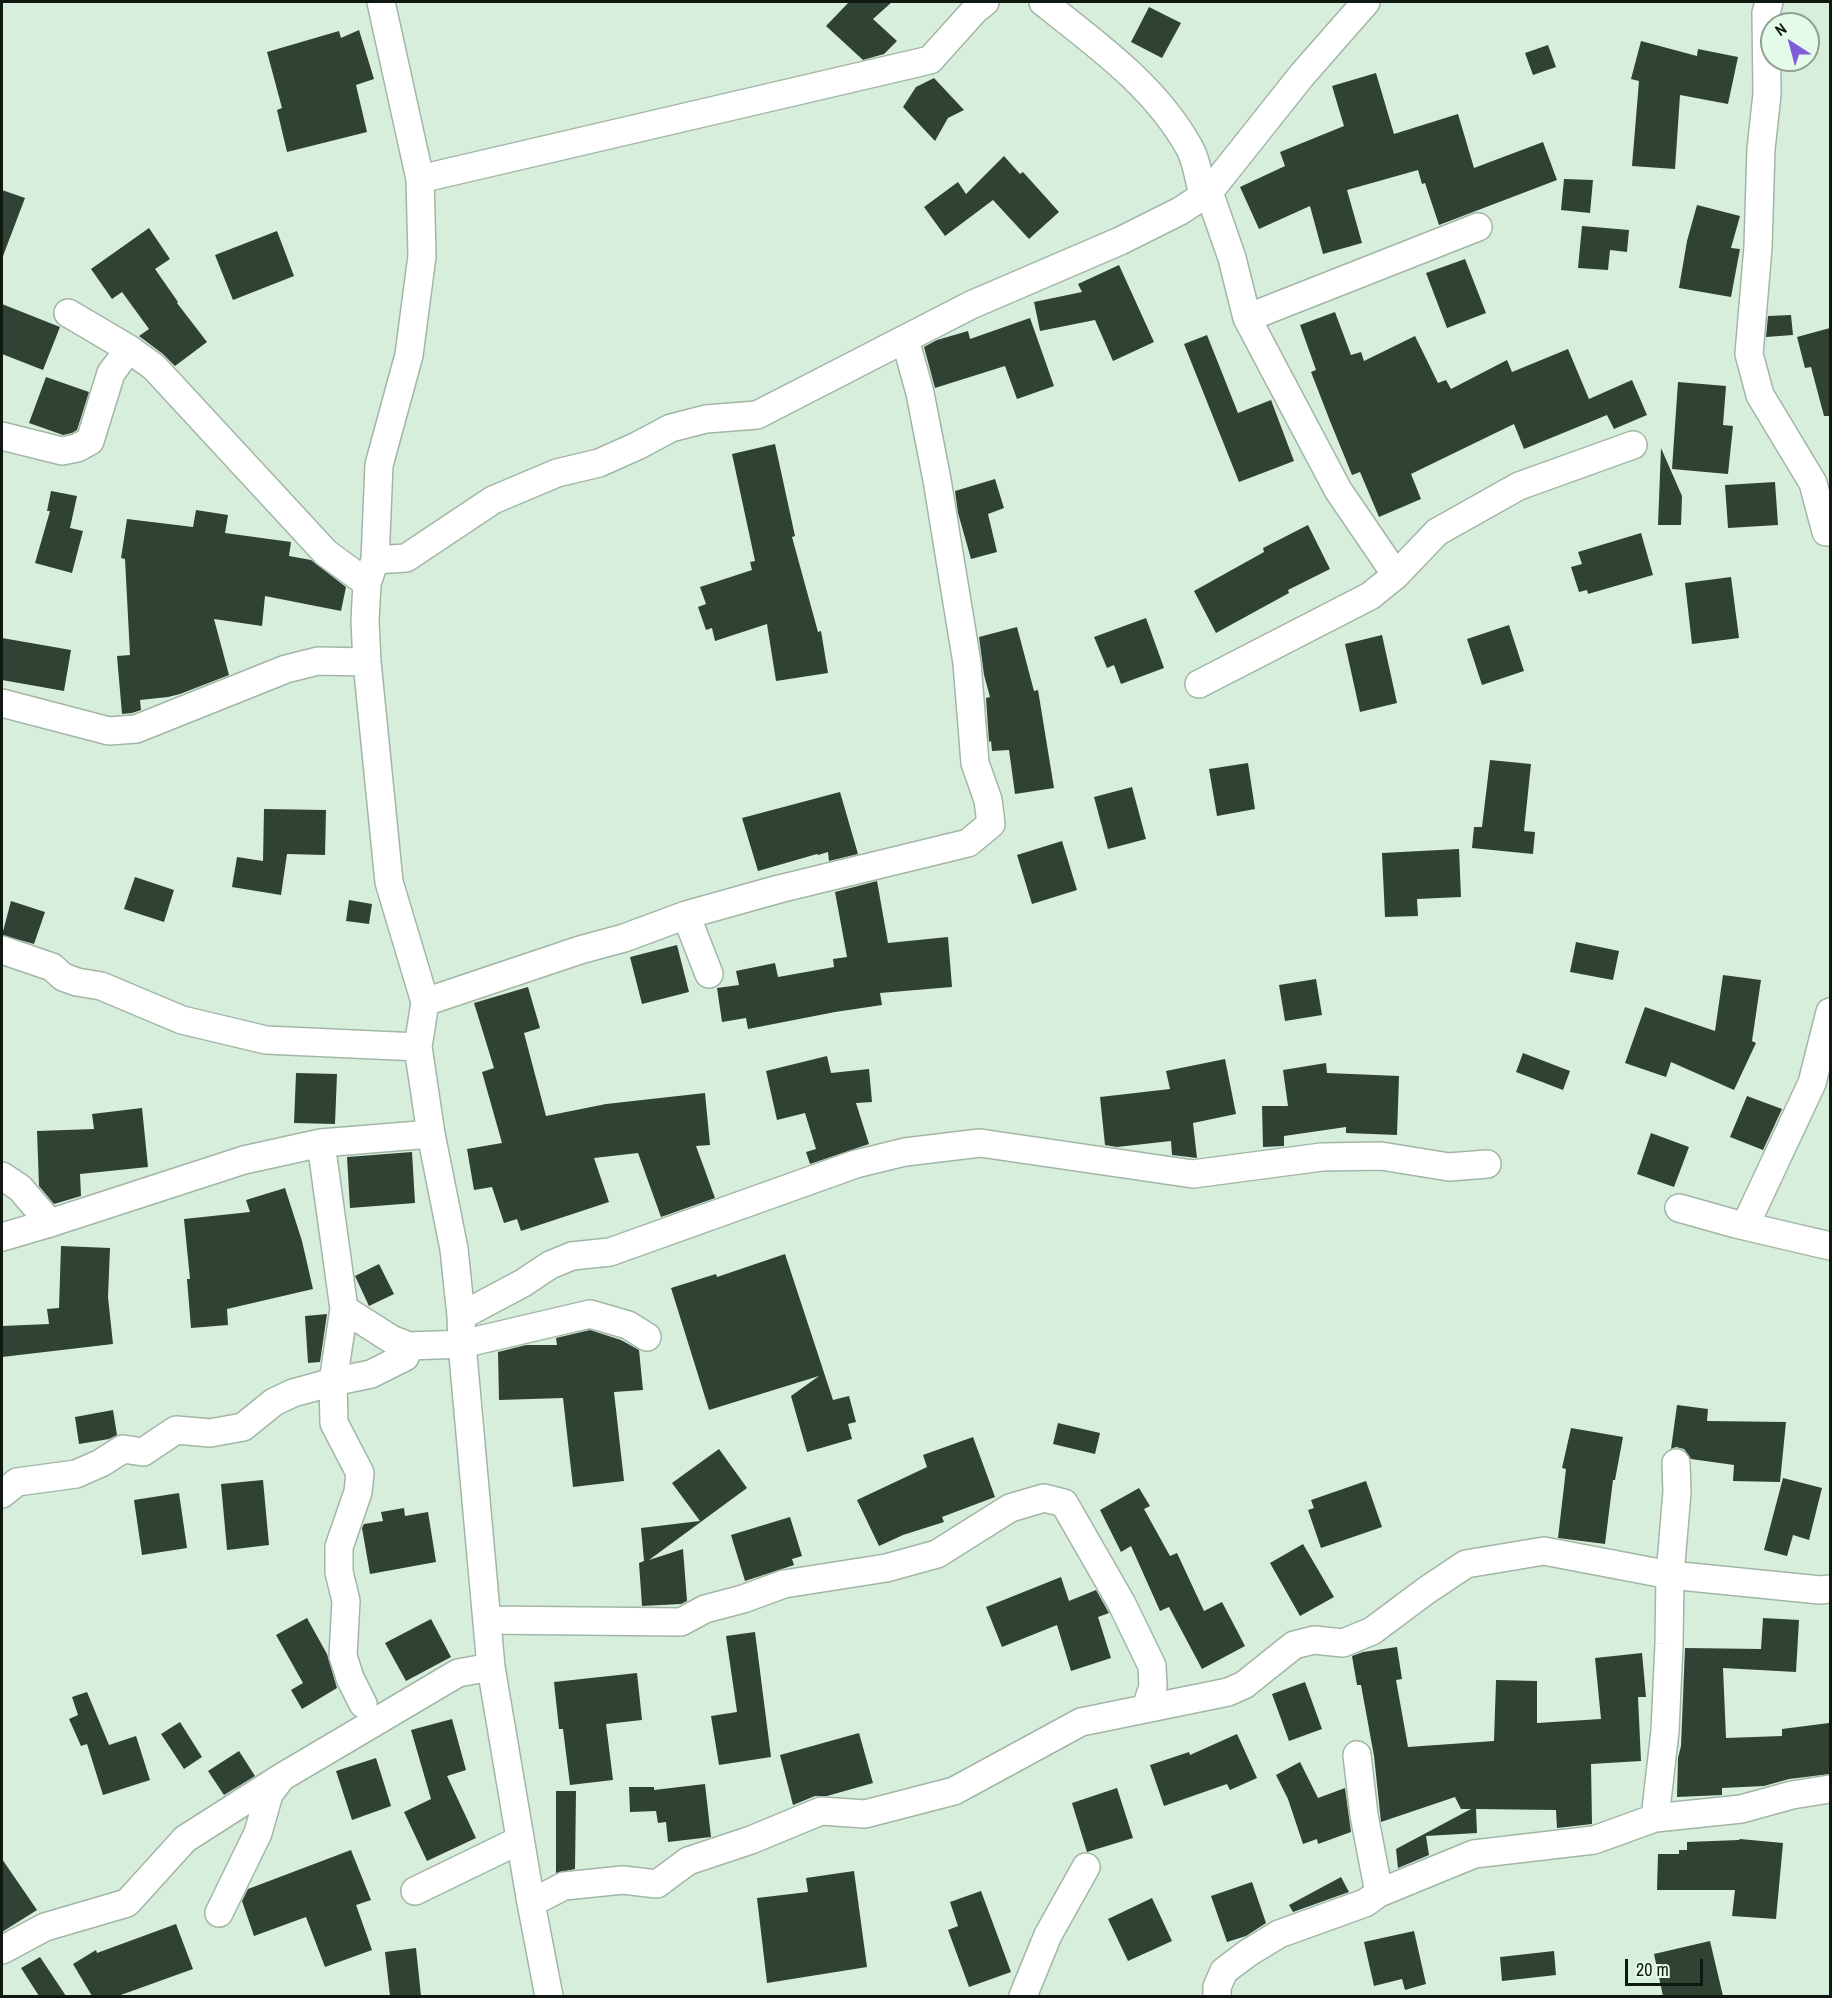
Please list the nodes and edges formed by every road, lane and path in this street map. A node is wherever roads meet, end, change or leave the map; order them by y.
1 (381, 2) edge
2 (986, 2) edge
3 (1043, 2) edge
4 (1366, 2) edge
5 (1769, 2) edge
6 (420, 178) junction
7 (1206, 194) junction
8 (1478, 227) dead end
9 (68, 313) dead end
10 (1247, 318) junction
11 (905, 339) junction
12 (129, 349) junction
13 (2, 436) edge
14 (1633, 445) dead end
15 (1830, 532) edge
16 (371, 572) junction
17 (1396, 575) junction
18 (367, 662) junction
19 (1199, 684) dead end
20 (2, 703) edge
21 (686, 915) junction
22 (2, 950) edge
23 (709, 974) dead end
24 (425, 1002) junction
25 (1830, 1012) edge
26 (418, 1047) junction
27 (431, 1134) junction
28 (321, 1143) junction
29 (1487, 1164) dead end
30 (2, 1176) edge
31 (1679, 1208) dead end
32 (50, 1223) junction
33 (1745, 1226) junction
34 (2, 1237) edge
35 (1830, 1246) edge
36 (344, 1309) junction
37 (461, 1316) junction
38 (647, 1337) dead end
39 (462, 1344) junction
40 (410, 1346) junction
41 (333, 1382) junction
42 (1676, 1463) dead end
43 (2, 1494) edge
44 (1670, 1575) junction
45 (1830, 1589) edge
46 (487, 1620) junction
47 (491, 1667) junction
48 (363, 1704) dead end
49 (1146, 1707) junction
50 (1357, 1755) dead end
51 (282, 1777) junction
52 (1830, 1789) edge
53 (1655, 1818) junction
54 (520, 1840) junction
55 (1086, 1867) dead end
56 (415, 1891) dead end
57 (1379, 1893) junction
58 (531, 1904) junction
59 (219, 1913) dead end
60 (2, 1950) edge
61 (549, 1996) edge
62 (1023, 1996) edge
63 (1217, 1996) edge

1 - 6 street
2 - 6 street
3 - 7 street
4 - 7 street
5 - 15 street
6 - 16 street
7 - 10 street
7 - 11 street
8 - 10 street
9 - 12 street
10 - 17 street
11 - 16 street
11 - 21 street
12 - 13 street
12 - 16 street
14 - 17 street
16 - 18 street
17 - 19 street
18 - 20 street
18 - 24 street
21 - 23 street
21 - 24 street
22 - 26 street
24 - 26 street
25 - 33 street
26 - 27 street
27 - 28 street
27 - 37 street
28 - 32 street
28 - 36 street
29 - 37 street
30 - 32 street
31 - 33 street
32 - 34 street
33 - 35 street
36 - 40 street
36 - 41 street
37 - 39 street
38 - 39 street
39 - 40 street
39 - 46 street
40 - 41 street
41 - 43 street
41 - 48 street
42 - 44 street
44 - 45 street
44 - 49 street
44 - 53 street
46 - 47 street
46 - 49 street
47 - 51 street
47 - 54 street
49 - 58 street
50 - 57 street
51 - 59 street
51 - 60 street
52 - 53 street
53 - 57 street
54 - 56 street
54 - 58 street
55 - 62 street
57 - 63 street
58 - 61 street

